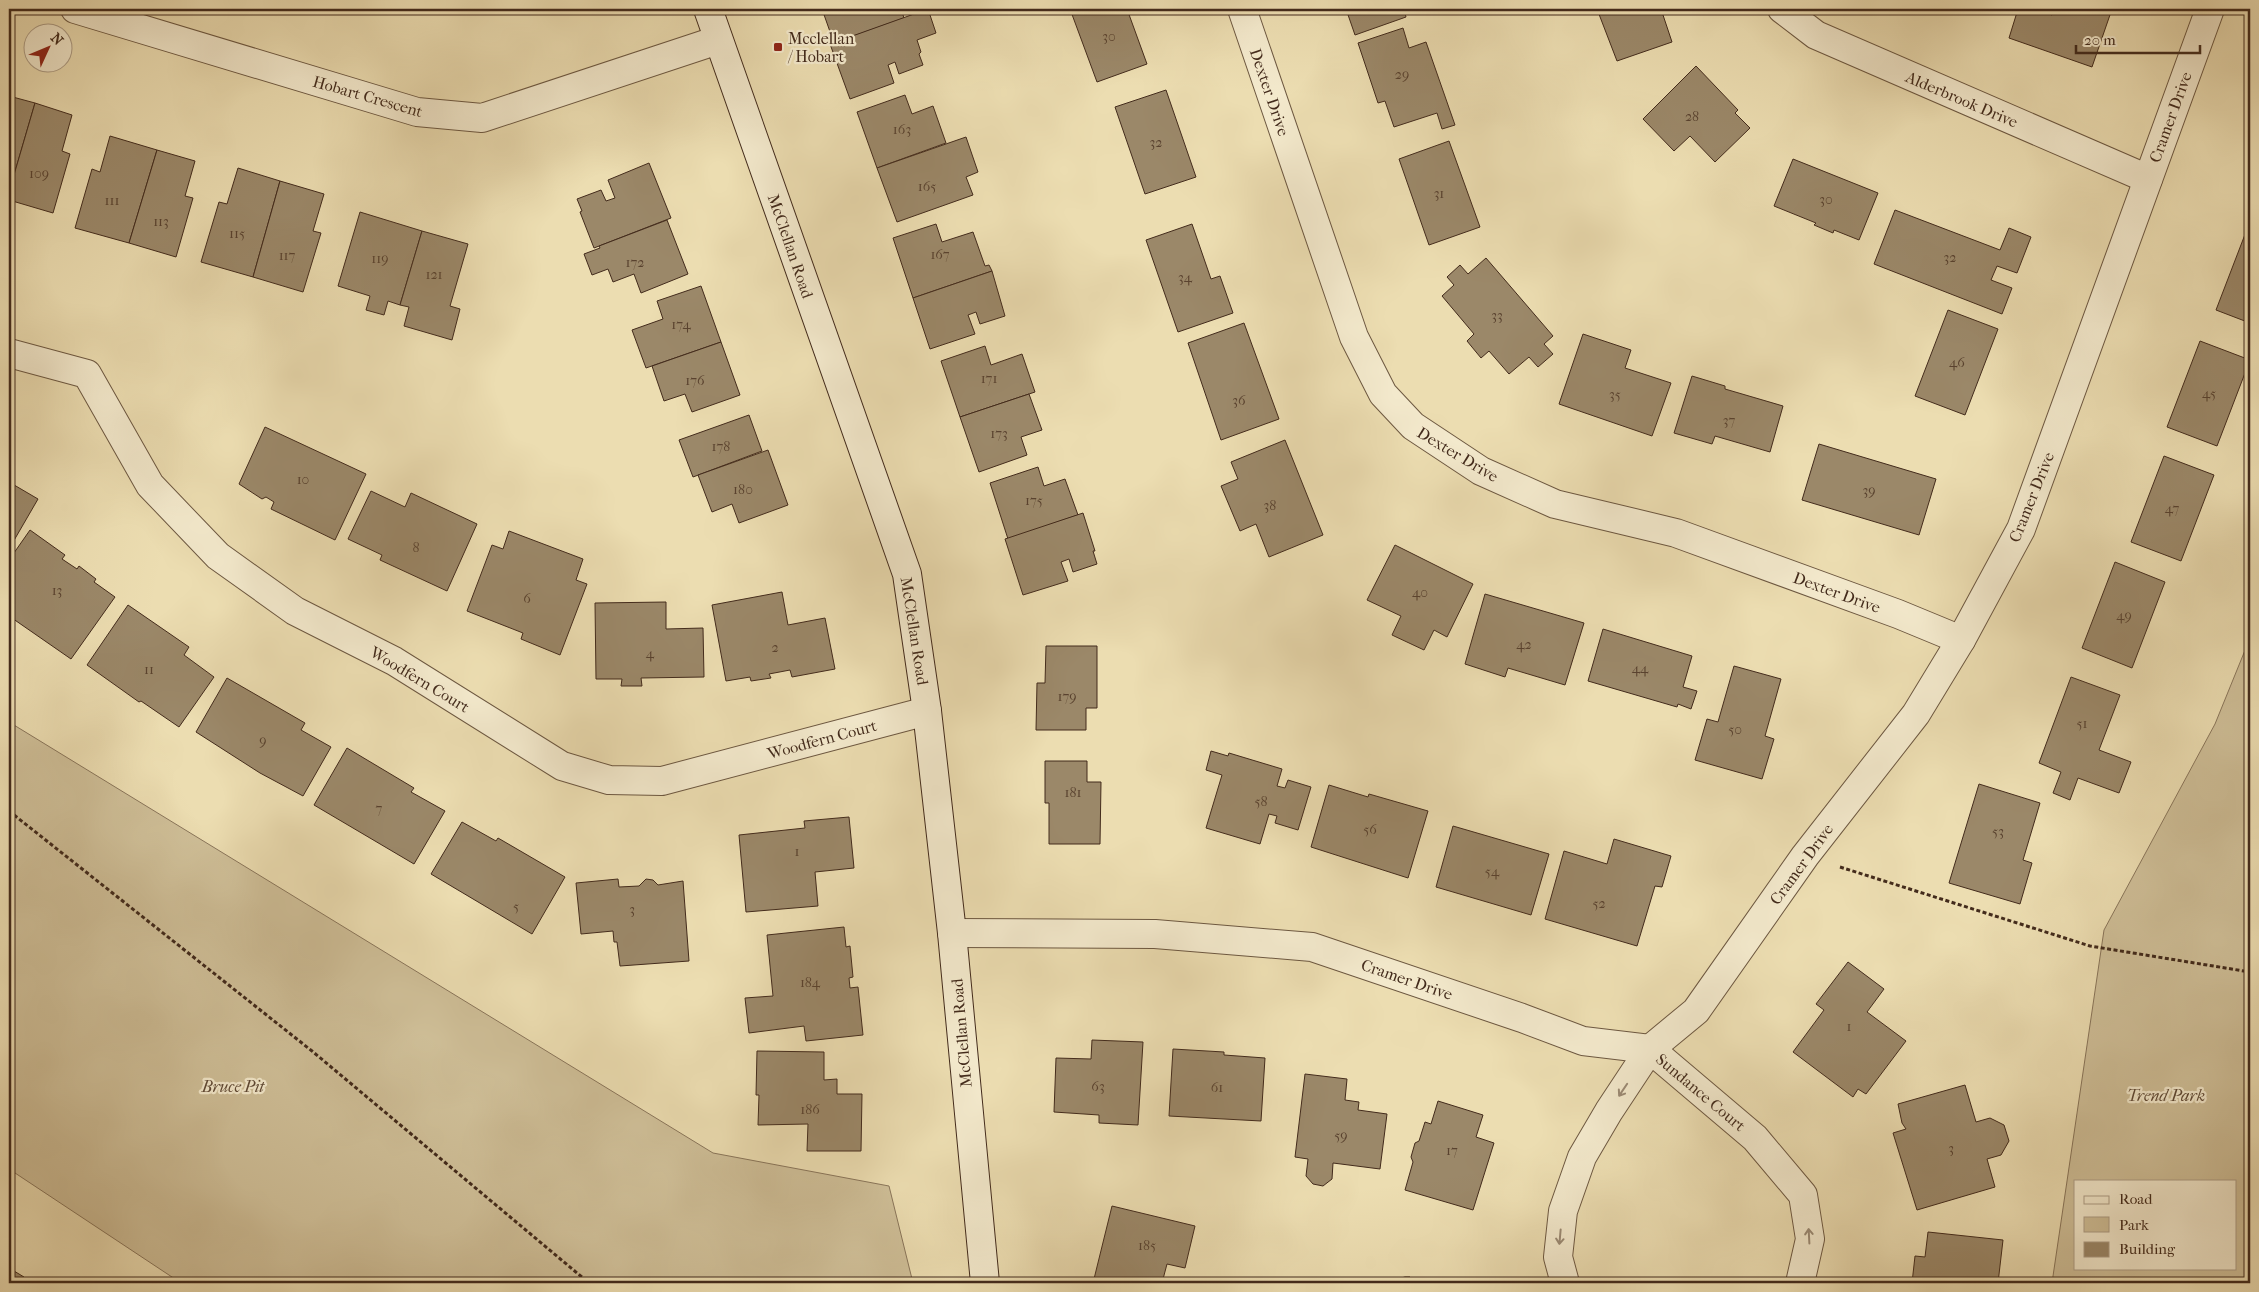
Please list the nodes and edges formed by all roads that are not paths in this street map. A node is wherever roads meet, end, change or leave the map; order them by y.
1 (75, 9) edge
2 (708, 9) edge
3 (1242, 9) edge
4 (1782, 9) edge
5 (2210, 9) edge
6 (718, 40) junction
7 (2148, 179) junction
8 (9, 353) edge
9 (1961, 640) junction
10 (927, 711) junction
11 (952, 933) junction
12 (1650, 1049) junction
13 (985, 1283) edge
14 (1565, 1283) edge
15 (1800, 1283) edge

1 - 6 street, Hobart Crescent
2 - 6 street, McClellan Road
3 - 9 street, Dexter Drive
4 - 7 street, Alderbrook Drive
5 - 7 street, Cramer Drive
6 - 10 street, McClellan Road
7 - 9 street, Cramer Drive
8 - 10 street, Woodfern Court
9 - 12 street, Cramer Drive
10 - 11 street, McClellan Road
11 - 12 street, Cramer Drive
11 - 13 street, McClellan Road
12 -> 14 street, Sundance Court
15 -> 12 street, Sundance Court

